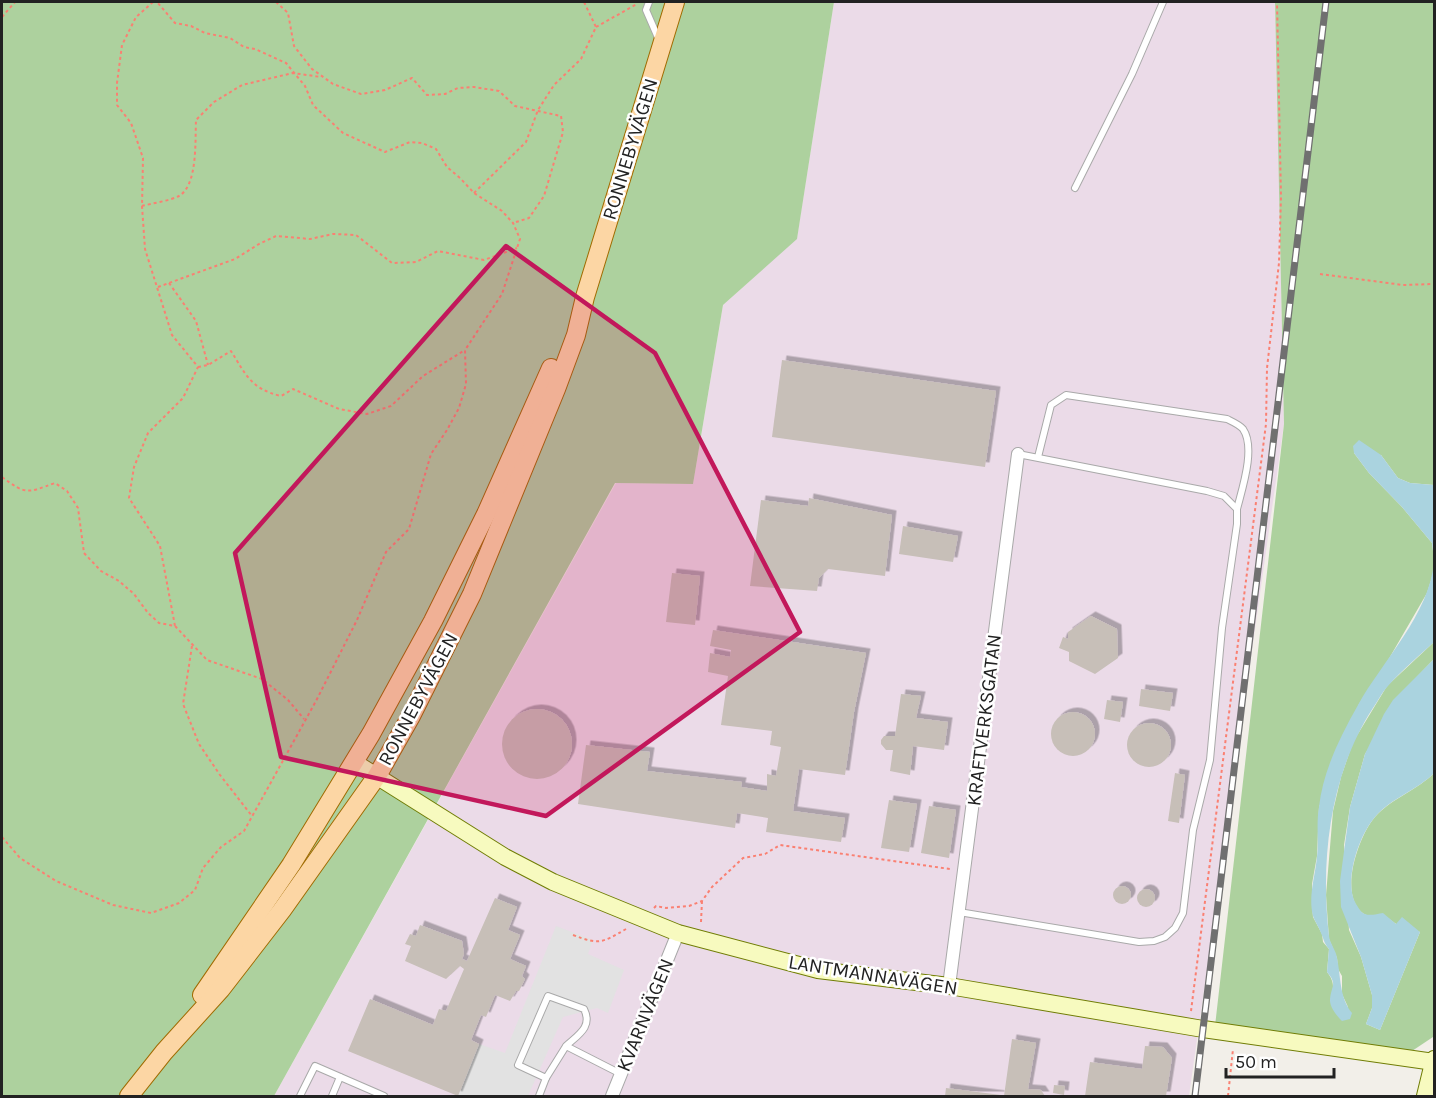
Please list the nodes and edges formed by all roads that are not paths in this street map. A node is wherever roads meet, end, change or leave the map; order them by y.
1 (649, 2) edge
2 (675, 2) edge
3 (1163, 2) edge
4 (661, 47) junction
5 (1075, 188) dead end
6 (585, 297) junction
7 (1018, 454) joint
8 (1038, 457) junction
9 (1237, 509) junction
10 (354, 762) junction
11 (377, 776) junction
12 (958, 912) junction
13 (687, 935) junction
14 (949, 986) junction
15 (566, 1046) junction
16 (164, 1052) junction
17 (1434, 1061) edge
18 (621, 1074) junction
19 (340, 1077) junction
20 (546, 1078) junction
21 (368, 1089) junction
22 (129, 1096) edge
23 (300, 1096) edge
24 (332, 1096) edge
25 (365, 1096) edge
26 (384, 1096) edge
27 (538, 1096) edge
28 (612, 1096) edge
29 (1425, 1096) edge

1 - 4 lane
2 - 4 main road, RONNEBYVÄGEN
3 - 5 lane
4 - 6 main road, RONNEBYVÄGEN
6 - 10 main road, RONNEBYVÄGEN
6 - 11 main road, RONNEBYVÄGEN
7 - 8 lane
7 - 12 street, KRAFTVERKSGATAN
8 - 9 lane
8 - 9 lane
9 - 12 lane
10 - 11 street, LANTMANNAVÄGEN
10 - 16 main road, RONNEBYVÄGEN
11 - 13 street, LANTMANNAVÄGEN
11 - 16 main road, RONNEBYVÄGEN
12 - 14 street, KRAFTVERKSGATAN
13 - 14 street, LANTMANNAVÄGEN
13 - 18 street, KVARNVÄGEN
14 - 17 street, LANTMANNAVÄGEN
15 - 18 lane
15 - 20 lane
15 - 20 lane
16 - 22 main road, RONNEBYVÄGEN
17 - 29 street
18 - 28 street, KVARNVÄGEN
19 - 21 lane
19 - 23 lane
19 - 24 lane
20 - 27 lane
21 - 25 lane
21 - 26 lane

